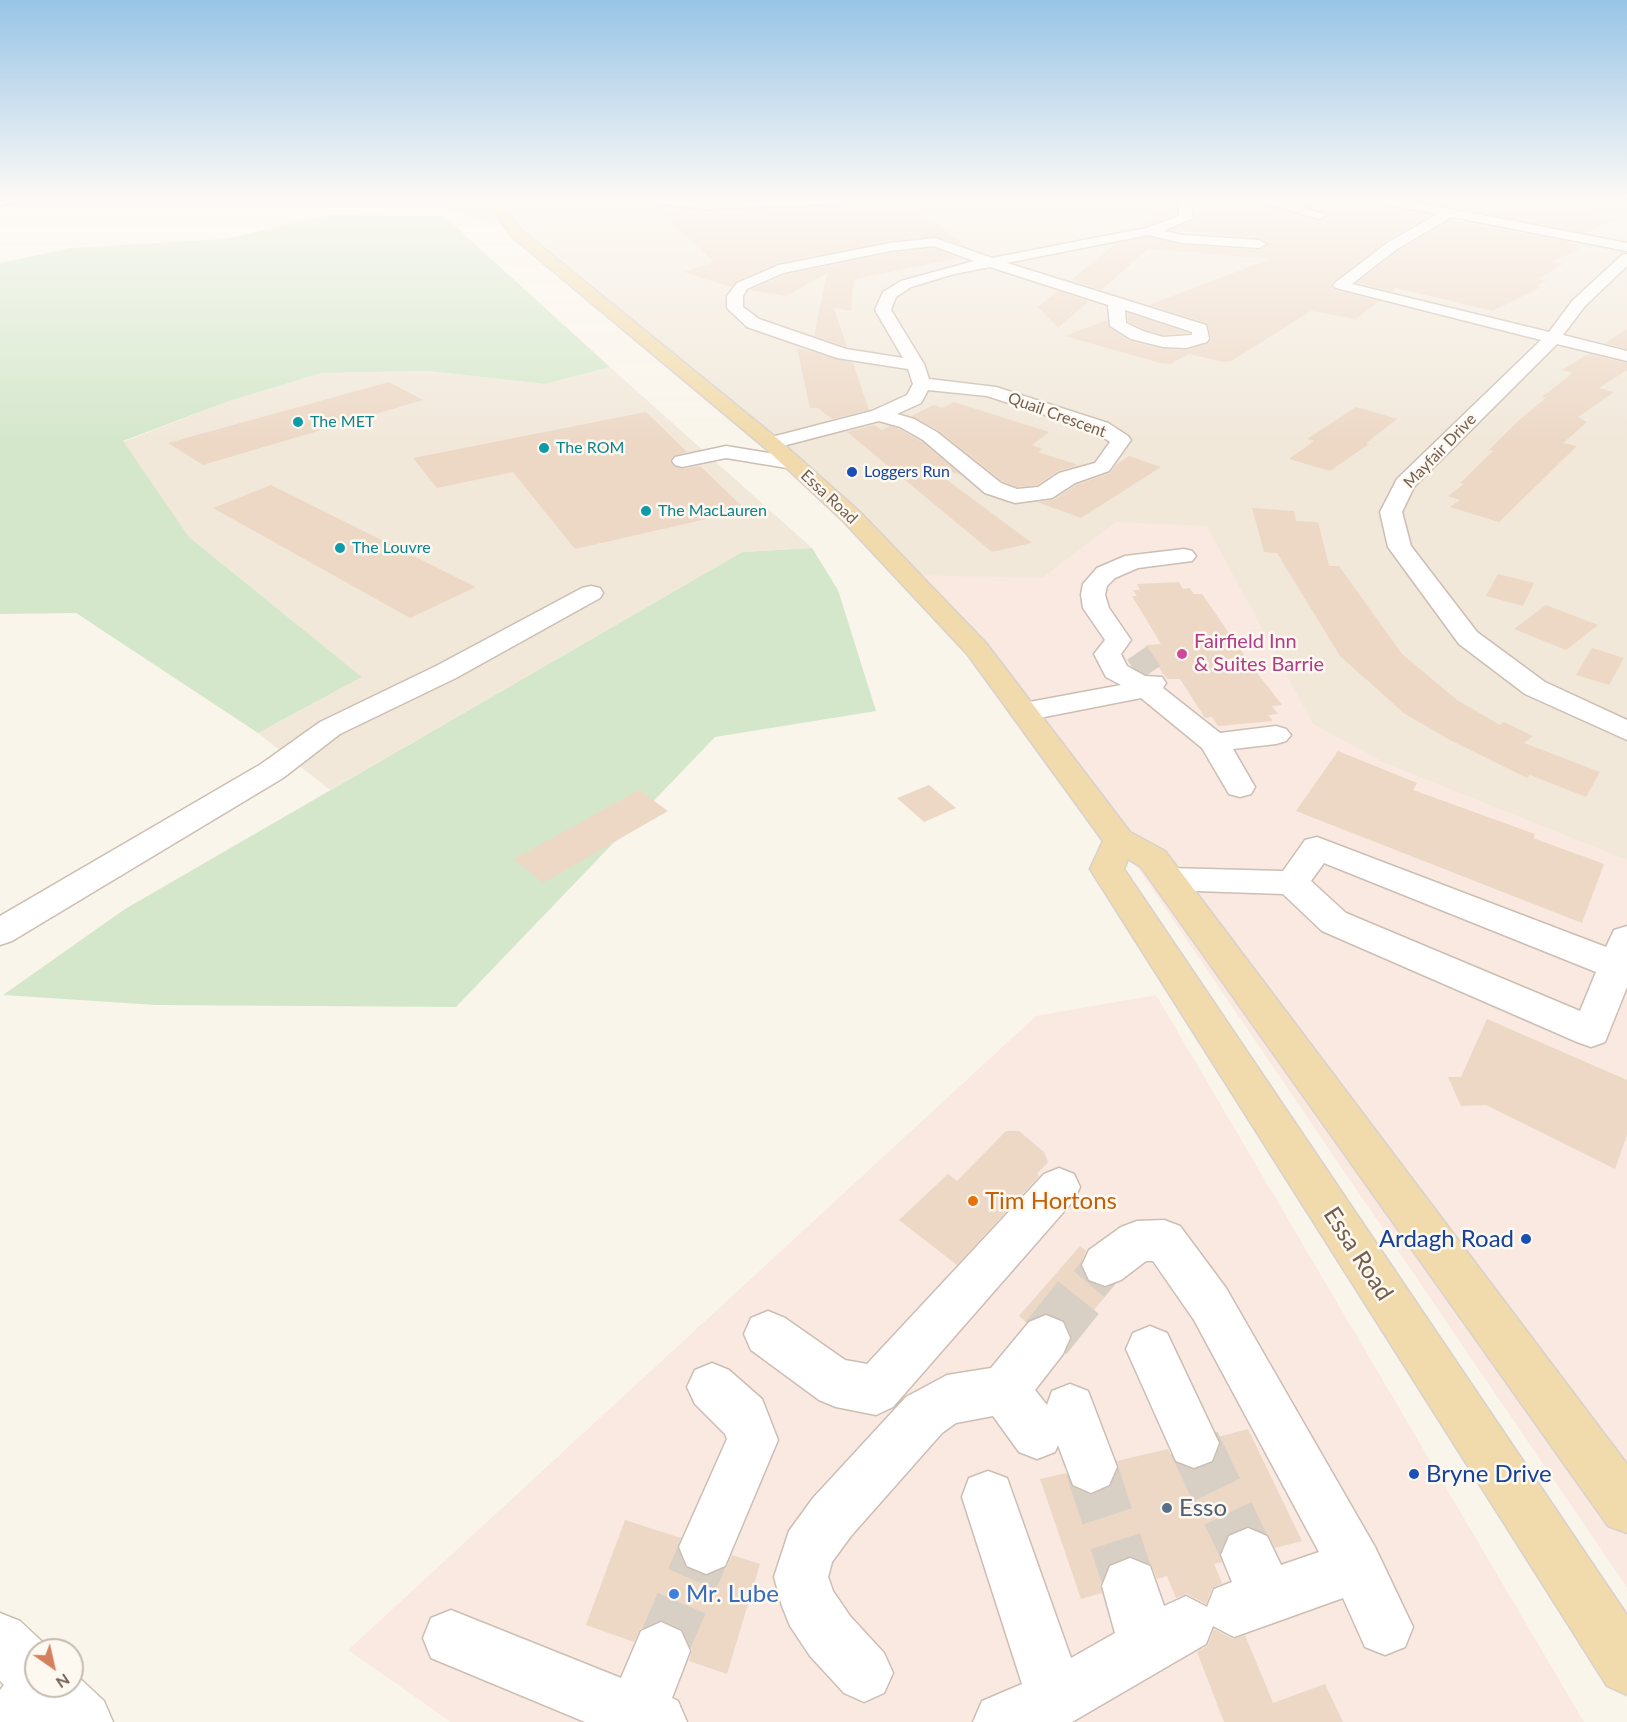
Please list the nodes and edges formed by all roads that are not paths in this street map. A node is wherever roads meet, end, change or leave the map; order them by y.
1 (574, 280) edge
2 (754, 280) edge
3 (917, 280) edge
4 (1046, 280) edge
5 (1347, 280) edge
6 (1603, 280) edge
7 (1116, 304) dead end
8 (1552, 338) junction
9 (1627, 356) edge
10 (915, 364) junction
11 (922, 384) junction
12 (879, 415) junction
13 (752, 427) junction
14 (771, 443) junction
15 (726, 452) junction
16 (682, 461) dead end
17 (793, 463) junction
18 (1184, 556) dead end
19 (591, 593) dead end
20 (1138, 664) junction
21 (1024, 712) junction
22 (1627, 731) edge
23 (1276, 735) dead end
24 (1214, 743) junction
25 (1240, 787) dead end
26 (1119, 840) junction
27 (1168, 879) junction
28 (1292, 883) junction
29 (0, 932) edge
30 (1622, 952) edge
31 (1059, 1187) dead end
32 (1105, 1265) tunnel mouth
33 (768, 1334) dead end
34 (1046, 1338) tunnel mouth
35 (1150, 1349) dead end
36 (712, 1387) dead end
37 (1004, 1390) junction
38 (1194, 1443) tunnel mouth
39 (1090, 1467) tunnel mouth
40 (988, 1497) dead end
41 (1627, 1507) edge
42 (706, 1547) tunnel mouth
43 (1356, 1566) junction
44 (1130, 1586) dead end
45 (1217, 1606) junction
46 (1385, 1627) dead end
47 (451, 1638) dead end
48 (0, 1641) edge
49 (661, 1651) tunnel mouth
50 (24, 1664) edge
51 (1627, 1666) edge
52 (864, 1673) dead end
53 (34, 1698) edge
54 (58, 1698) edge
55 (1056, 1699) junction
56 (647, 1718) edge
57 (10, 1722) edge
58 (83, 1722) edge
59 (1003, 1722) edge

1 - 13 main road, Essa Road
2 - 10 street
3 - 10 street
4 - 7 street
5 - 8 street
6 - 8 street, Mayfair Drive
8 - 9 street
8 - 22 street, Mayfair Drive
10 - 11 street
11 - 12 street
11 - 12 street, Quail Crescent
12 - 14 street
13 - 14 main road, Essa Road
13 - 15 street
14 - 17 main road, Essa Road
15 - 16 street
15 - 17 street
17 - 21 main road, Essa Road
18 - 20 street
19 - 29 street
20 - 21 street
20 - 24 street
21 - 26 main road, Essa Road
23 - 24 street
24 - 25 street
26 - 27 main road, Essa Road
26 - 51 main road, Essa Road
27 - 28 street
27 - 41 main road, Essa Road
28 - 30 street
28 - 30 street
31 - 33 street
32 - 43 street
34 - 37 street
35 - 38 street
36 - 42 street
37 - 39 street
37 - 52 street
40 - 55 street
43 - 45 street
43 - 46 street
44 - 45 street
45 - 55 street
47 - 56 street
48 - 50 street
49 - 56 street
53 - 57 street
54 - 58 street
55 - 59 street

